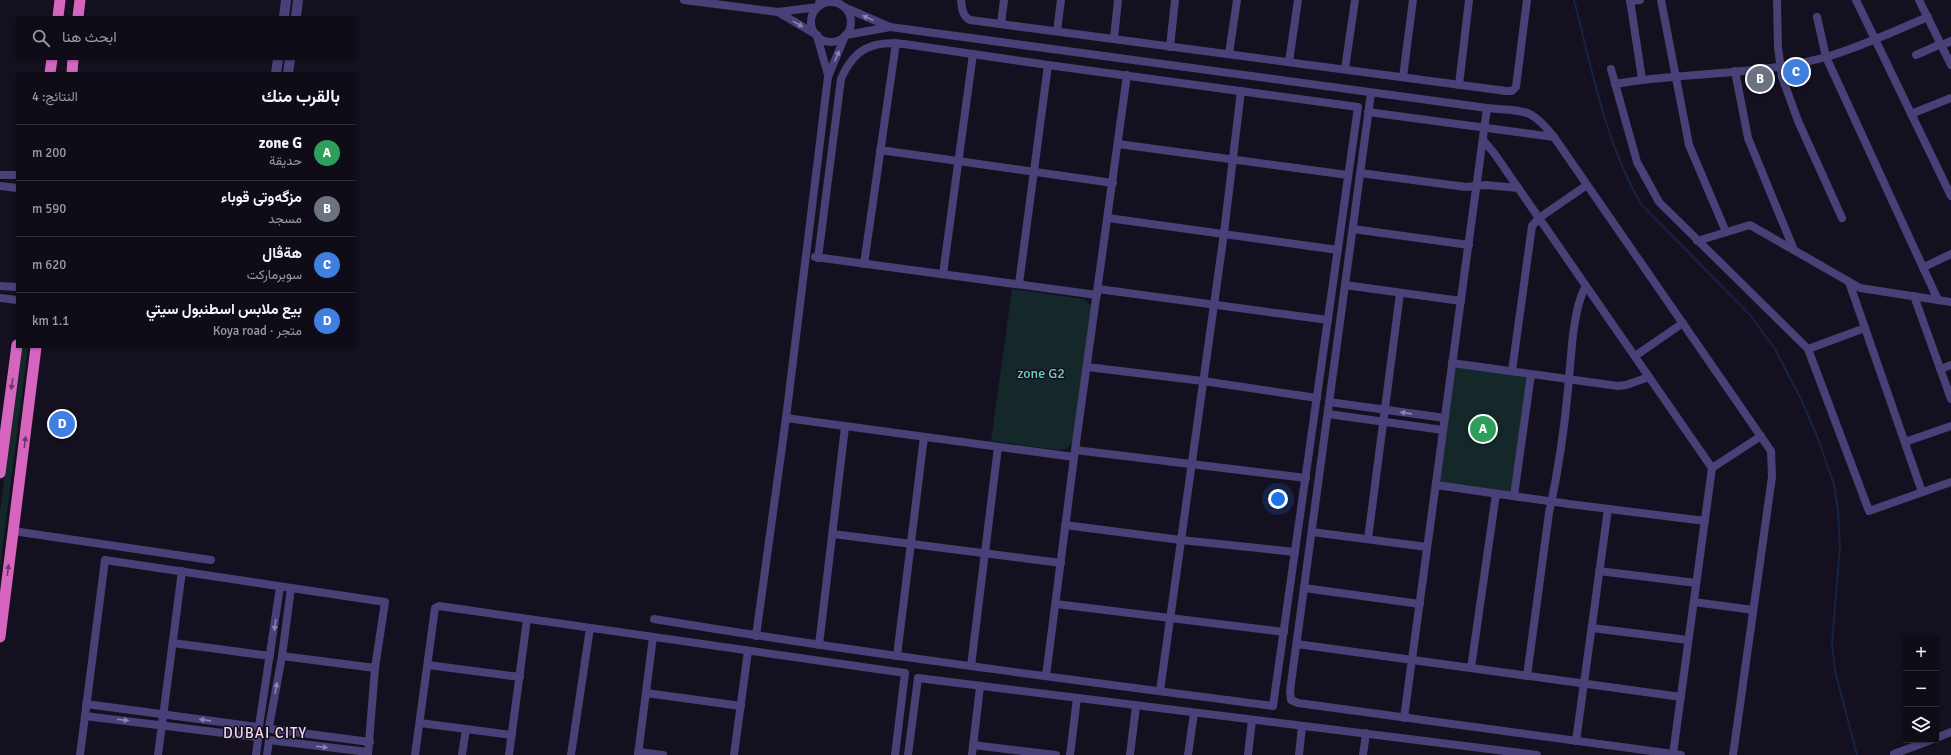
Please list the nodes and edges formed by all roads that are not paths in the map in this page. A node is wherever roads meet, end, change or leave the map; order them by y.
1 (60, 0) edge
2 (80, 0) edge
3 (286, 0) edge
4 (298, 0) edge
5 (684, 0) edge
6 (961, 0) edge
7 (1004, 0) edge
8 (1061, 0) edge
9 (1118, 0) edge
10 (1175, 0) edge
11 (1237, 0) edge
12 (1298, 0) edge
13 (1355, 0) edge
14 (1413, 0) edge
15 (1469, 0) edge
16 (1527, 0) edge
17 (1630, 0) edge
18 (1640, 0) edge
19 (1661, 0) edge
20 (1777, 0) edge
21 (1856, 0) edge
22 (1919, 0) edge
23 (819, 3) edge
24 (844, 5) edge
25 (778, 12) junction
26 (58, 16) edge
27 (78, 16) edge
28 (284, 16) edge
29 (296, 16) edge
30 (1817, 17) dead end
31 (1928, 17) junction
32 (1001, 24) junction
33 (890, 27) junction
34 (1057, 31) junction
35 (817, 36) junction
36 (845, 36) junction
37 (1114, 38) junction
38 (1874, 40) junction
39 (1951, 41) edge
40 (896, 43) junction
41 (1942, 45) junction
42 (1170, 47) junction
43 (973, 54) junction
44 (1229, 54) junction
45 (1916, 55) dead end
46 (1826, 57) junction
47 (52, 60) edge
48 (73, 60) edge
49 (278, 60) edge
50 (290, 60) edge
51 (1289, 62) junction
52 (1048, 65) junction
53 (1951, 65) edge
54 (1779, 66) junction
55 (1345, 69) junction
56 (1611, 69) dead end
57 (1735, 71) junction
58 (50, 72) edge
59 (72, 72) edge
60 (276, 72) edge
61 (288, 72) edge
62 (1127, 75) junction
63 (1675, 76) junction
64 (828, 77) junction
65 (1403, 77) junction
66 (1642, 79) junction
67 (1615, 84) junction
68 (1459, 85) junction
69 (1241, 91) junction
70 (1371, 93) junction
71 (1951, 98) edge
72 (1487, 108) junction
73 (1368, 112) junction
74 (1912, 114) junction
75 (1484, 128) junction
76 (1554, 137) junction
77 (1483, 140) junction
78 (1118, 144) junction
79 (880, 150) junction
80 (1233, 160) junction
81 (958, 161) junction
82 (1033, 172) junction
83 (1360, 173) junction
84 (0, 175) edge
85 (16, 175) edge
86 (1348, 175) junction
87 (1113, 183) junction
88 (1587, 185) junction
89 (0, 186) edge
90 (1476, 186) junction
91 (16, 188) edge
92 (1518, 188) junction
93 (1951, 196) edge
94 (1108, 218) junction
95 (1539, 218) junction
96 (1842, 218) dead end
97 (1353, 229) junction
98 (1726, 232) junction
99 (1224, 234) junction
100 (1698, 240) junction
101 (1468, 244) junction
102 (1338, 250) junction
103 (1794, 250) junction
104 (1951, 254) edge
105 (806, 256) junction
106 (818, 258) junction
107 (864, 264) junction
108 (1924, 267) junction
109 (943, 274) junction
110 (1849, 282) junction
111 (1019, 284) junction
112 (1345, 285) junction
113 (0, 286) edge
114 (1586, 286) junction
115 (16, 287) edge
116 (1098, 292) junction
117 (1400, 293) junction
118 (1914, 296) junction
119 (0, 298) edge
120 (16, 300) edge
121 (1938, 300) junction
122 (1461, 301) junction
123 (1951, 302) edge
124 (1214, 304) junction
125 (1328, 320) junction
126 (1683, 323) junction
127 (1865, 328) junction
128 (17, 348) edge
129 (36, 348) edge
130 (1808, 349) junction
131 (1634, 356) junction
132 (1452, 363) junction
133 (1951, 365) edge
134 (1087, 367) junction
135 (1940, 369) junction
136 (1512, 371) junction
137 (1531, 374) junction
138 (1649, 377) junction
139 (1568, 379) junction
140 (1203, 381) junction
141 (1317, 398) junction
142 (1951, 399) edge
143 (1329, 402) junction
144 (1385, 410) junction
145 (1328, 414) junction
146 (786, 418) junction
147 (1445, 418) junction
148 (1384, 422) junction
149 (1951, 426) edge
150 (845, 427) junction
151 (1443, 430) junction
152 (1761, 436) junction
153 (924, 437) junction
154 (1905, 442) junction
155 (998, 447) junction
156 (1074, 454) junction
157 (1191, 464) junction
158 (1712, 468) junction
159 (0, 474) edge
160 (1306, 478) junction
161 (1951, 482) edge
162 (1436, 485) junction
163 (1922, 492) junction
164 (1496, 494) junction
165 (1514, 496) junction
166 (1552, 502) junction
167 (1608, 509) junction
168 (1705, 521) junction
169 (1066, 525) junction
170 (13, 531) junction
171 (1312, 532) junction
172 (832, 534) junction
173 (1368, 539) junction
174 (1181, 540) junction
175 (911, 544) junction
176 (1427, 548) junction
177 (1295, 552) junction
178 (985, 553) junction
179 (211, 560) dead end
180 (1061, 563) junction
181 (182, 571) junction
182 (1599, 571) junction
183 (1696, 584) junction
184 (280, 586) junction
185 (291, 588) junction
186 (1304, 588) junction
187 (1694, 602) junction
188 (1056, 604) junction
189 (1420, 604) junction
190 (1753, 610) junction
191 (1171, 618) junction
192 (527, 619) junction
193 (654, 619) dead end
194 (590, 628) junction
195 (1592, 628) junction
196 (1284, 632) junction
197 (756, 636) junction
198 (0, 637) edge
199 (653, 637) junction
200 (1688, 640) junction
201 (173, 644) junction
202 (819, 644) junction
203 (1297, 644) junction
204 (748, 651) junction
205 (270, 656) junction
206 (282, 656) junction
207 (897, 656) junction
208 (1412, 660) junction
209 (428, 665) junction
210 (971, 666) junction
211 (376, 668) junction
212 (1471, 668) junction
213 (1046, 676) junction
214 (1527, 676) junction
215 (520, 677) junction
216 (1584, 684) junction
217 (980, 686) junction
218 (1160, 691) junction
219 (646, 693) junction
220 (1680, 697) junction
221 (1077, 698) junction
222 (86, 704) junction
223 (741, 706) junction
224 (1136, 706) junction
225 (1194, 713) junction
226 (164, 714) junction
227 (85, 716) junction
228 (1404, 718) junction
229 (1252, 720) junction
230 (420, 723) junction
231 (162, 725) junction
232 (1302, 726) junction
233 (258, 727) junction
234 (270, 728) junction
235 (466, 729) junction
236 (1951, 732) edge
237 (1366, 733) junction
238 (512, 735) junction
239 (1939, 737) edge
240 (257, 739) junction
241 (269, 740) junction
242 (1576, 741) junction
243 (370, 742) junction
244 (1923, 743) edge
245 (973, 745) junction
246 (1486, 751) edge
247 (638, 753) edge
248 (368, 754) edge
249 (1677, 754) edge
250 (1894, 754) edge
251 (80, 755) edge
252 (158, 755) edge
253 (256, 755) edge
254 (267, 755) edge
255 (416, 755) edge
256 (462, 755) edge
257 (509, 755) edge
258 (571, 755) edge
259 (663, 755) edge
260 (734, 755) edge
261 (895, 755) edge
262 (908, 755) edge
263 (972, 755) edge
264 (1056, 755) edge
265 (1070, 755) edge
266 (1130, 755) edge
267 (1188, 755) edge
268 (1248, 755) edge
269 (1299, 755) edge
270 (1363, 755) edge
271 (1537, 755) edge
272 (1734, 755) edge

1 - 26 highway
2 - 27 highway
3 - 28 street
4 - 29 street
5 - 25 street
6 - 32 street
7 - 32 street
8 - 34 street
9 - 37 street
10 - 42 street
11 - 44 street
12 - 51 street
13 - 55 street
14 - 65 street
15 - 68 street
16 - 68 street
17 - 18 street
17 - 66 street
19 - 63 street
20 - 54 street
21 - 38 street
22 - 31 street
23 - 24 street
23 - 25 street
23 - 35 street
33 -> 24 street
24 - 36 street
25 -> 35 street
30 - 46 street
31 - 38 street
31 - 41 street
32 - 34 street
33 - 36 street
33 - 70 street
34 - 37 street
35 - 36 street
35 - 64 street
64 -> 36 street
37 - 42 street
38 - 46 street
38 - 74 street
39 - 41 street
40 - 43 street
40 - 79 street
40 - 106 street
41 - 45 street
41 - 53 street
42 - 44 street
43 - 52 street
43 - 81 street
44 - 51 street
46 - 54 street
46 - 108 street
47 - 58 highway
48 - 59 highway
49 - 60 street
50 - 61 street
51 - 55 street
52 - 62 street
52 - 82 street
54 - 57 street
54 - 96 street
55 - 65 street
56 - 67 street
57 - 63 street
57 - 103 street
62 - 69 street
62 - 78 street
63 - 66 street
63 - 98 street
64 - 105 street
65 - 68 street
66 - 67 street
67 - 100 street
69 - 80 street
69 - 86 street
70 - 72 street
70 - 73 street
71 - 74 street
72 - 75 street
72 - 76 street
73 - 75 street
73 - 83 street
74 - 93 street
75 - 76 street
75 - 77 street
76 - 88 street
77 - 90 street
77 - 92 street
78 - 80 street
78 - 87 street
79 - 81 street
79 - 107 street
80 - 86 street
80 - 99 street
81 - 82 street
81 - 109 street
82 - 87 street
82 - 111 street
83 - 90 street
83 - 97 street
84 - 85 street
86 - 102 street
87 - 94 street
88 - 95 street
88 - 126 street
89 - 91 street
90 - 92 street
90 - 101 street
92 - 95 street
94 - 99 street
94 - 116 street
95 - 114 street
95 - 136 street
97 - 101 street
97 - 112 street
98 - 100 street
98 - 103 street
99 - 102 street
99 - 124 street
100 - 130 street
101 - 122 street
102 - 125 street
103 - 110 street
104 - 108 street
105 - 106 street
105 - 146 street
106 - 107 street
107 - 109 street
108 - 121 street
109 - 111 street
110 - 118 street
110 - 127 street
111 - 116 street
112 - 117 street
112 - 143 street
113 - 115 street
114 - 131 street
114 - 139 street
116 - 124 street
116 - 134 street
117 - 122 street
117 - 144 street
118 - 121 street
118 - 135 street
119 - 120 street
121 - 123 street
122 - 132 street
124 - 125 street
124 - 140 street
125 - 141 street
126 - 131 street
126 - 152 street
127 - 130 street
127 - 154 street
128 -> 159 highway
170 -> 129 highway
130 - 163 street
131 - 138 street
132 - 136 street
132 - 147 street
133 - 135 street
134 - 140 street
134 - 156 street
135 - 142 street
136 - 137 street
137 - 139 street
137 - 165 street
138 - 139 street
138 - 158 street
139 - 166 street
140 - 141 street
140 - 157 street
141 - 160 street
143 - 144 street
143 - 145 street
147 -> 144 street
144 - 148 street
145 - 148 street
145 - 171 street
146 - 150 street
146 - 197 street
147 - 151 street
148 - 151 street
148 - 173 street
149 - 154 street
150 - 153 street
150 - 172 street
151 - 162 street
152 - 158 street
152 - 190 street
153 - 155 street
153 - 175 street
154 - 163 street
155 - 156 street
155 - 178 street
156 - 157 street
156 - 169 street
157 - 160 street
157 - 174 street
158 - 168 street
160 - 177 street
161 - 163 street
162 - 164 street
162 - 176 street
164 - 165 street
164 - 212 street
165 - 166 street
166 - 167 street
166 - 214 street
167 - 168 street
167 - 182 street
168 - 183 street
169 - 174 street
169 - 180 street
170 - 179 street
198 -> 170 highway
171 - 173 street
171 - 186 street
172 - 175 street
172 - 202 street
173 - 176 street
174 - 177 street
174 - 191 street
175 - 178 street
175 - 207 street
176 - 189 street
177 - 196 street
178 - 180 street
178 - 210 street
180 - 188 street
181 - 184 street
181 - 201 street
181 - 222 street
182 - 183 street
182 - 195 street
183 - 187 street
184 - 185 street
184 -> 205 street
185 - 206 street
185 - 211 street
186 - 189 street
186 - 203 street
187 - 190 street
187 - 200 street
188 - 191 street
188 - 213 street
189 - 208 street
190 - 272 street
191 - 196 street
191 - 218 street
192 - 194 street
192 - 209 street
192 - 215 street
193 - 197 street
194 - 199 street
194 - 258 street
195 - 200 street
195 - 216 street
196 - 218 street
197 - 202 street
199 - 204 street
199 - 219 street
200 - 220 street
201 - 205 street
201 - 226 street
202 - 207 street
203 - 208 street
203 - 228 street
204 - 223 street
204 - 261 street
205 - 233 street
206 - 211 street
234 -> 206 street
207 - 210 street
208 - 212 street
208 - 228 street
209 - 215 street
209 - 230 street
210 - 213 street
211 - 243 street
212 - 214 street
213 - 218 street
214 - 216 street
215 - 238 street
216 - 220 street
216 - 242 street
217 - 221 street
217 - 245 street
217 - 262 street
219 - 223 street
219 - 247 street
220 - 249 street
221 - 224 street
221 - 265 street
222 - 226 street
222 - 227 street
223 - 260 street
224 - 225 street
224 - 266 street
225 - 229 street
225 - 267 street
226 - 231 street
233 -> 226 street
227 -> 231 street
227 - 251 street
228 - 242 street
229 - 232 street
229 - 268 street
230 - 235 street
230 - 255 street
231 - 240 street
231 - 252 street
232 - 237 street
232 - 269 street
233 - 234 street
233 - 240 street
234 - 241 street
234 - 243 street
235 - 238 street
235 - 256 street
236 - 239 street
237 - 246 street
237 - 270 street
238 - 257 street
240 - 241 street
240 - 253 street
241 -> 248 street
241 - 254 street
242 - 249 street
243 - 248 street
244 - 250 street
245 - 263 street
245 - 264 street
246 - 271 street
247 - 259 street

